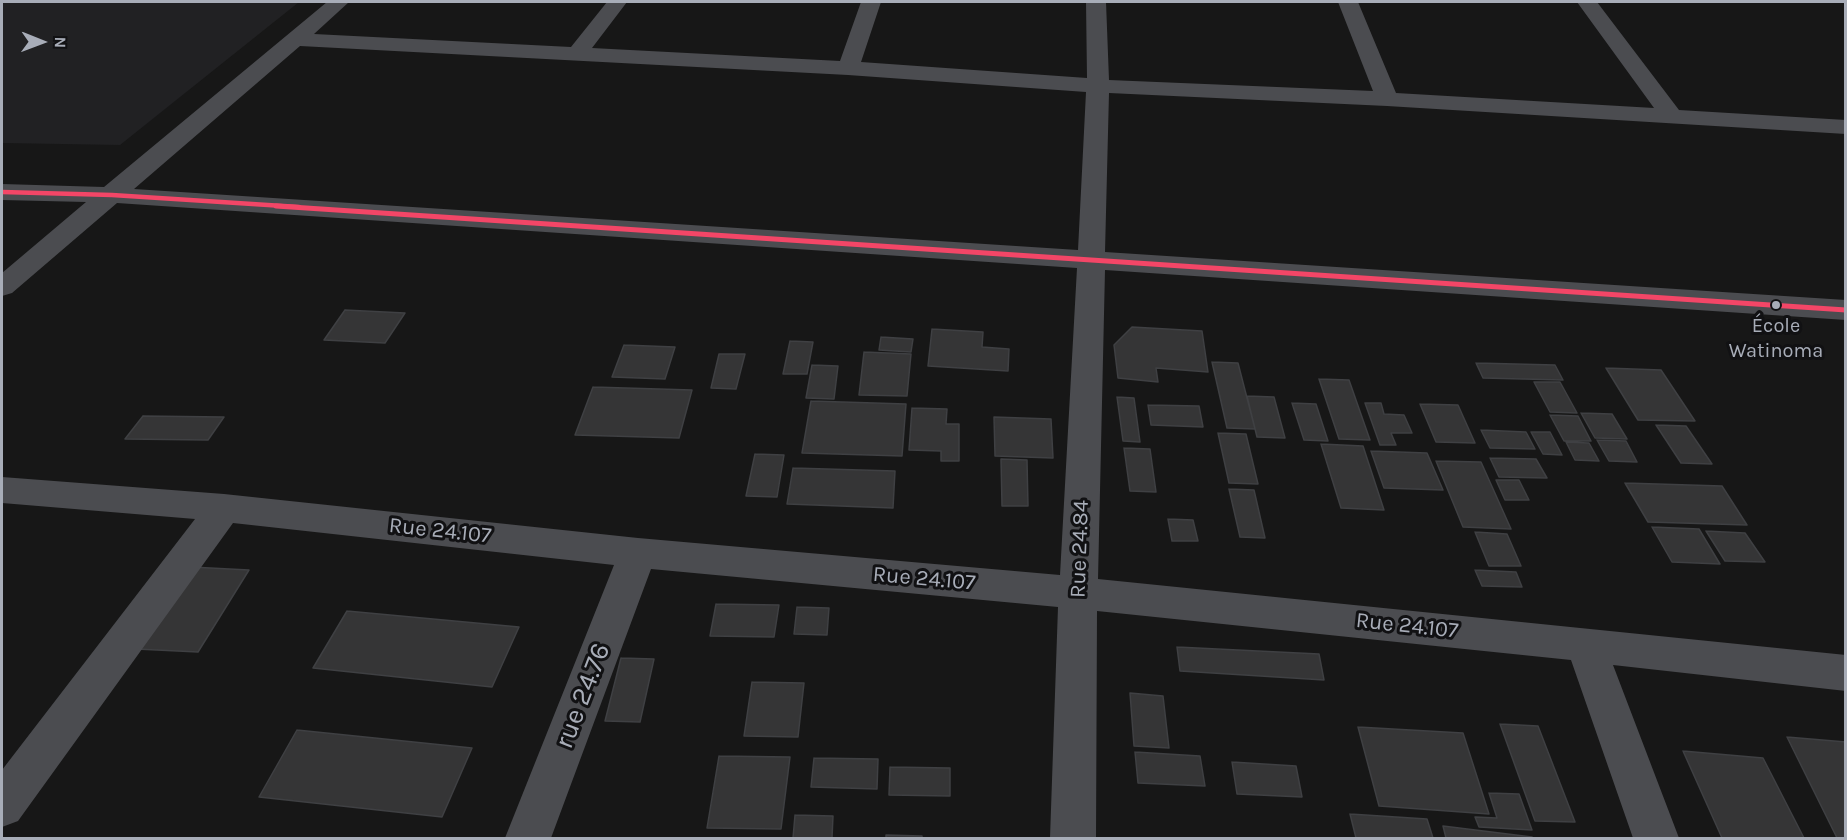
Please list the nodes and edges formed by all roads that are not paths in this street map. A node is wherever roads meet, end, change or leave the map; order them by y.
1 (339, 2) edge
2 (616, 2) edge
3 (871, 2) edge
4 (1096, 2) edge
5 (1348, 2) edge
6 (1587, 2) edge
7 (295, 39) junction
8 (576, 55) junction
9 (848, 68) junction
10 (1098, 86) junction
11 (1388, 99) junction
12 (1672, 117) junction
13 (1845, 127) edge
14 (2, 192) edge
15 (112, 195) junction
16 (1092, 260) junction
17 (2, 287) edge
18 (1845, 310) edge
19 (2, 490) edge
20 (224, 508) junction
21 (638, 553) junction
22 (1078, 593) junction
23 (1585, 644) junction
24 (1845, 673) edge
25 (2, 805) edge
26 (528, 838) edge
27 (1073, 838) edge
28 (1656, 838) edge

1 - 7 street
2 - 8 street
3 - 9 street
4 - 10 street, Rue 24.84
5 - 11 street
6 - 12 street
7 - 8 street
7 - 15 street
8 - 9 street
9 - 10 street
10 - 11 street
10 - 16 street, Rue 24.84
11 - 12 street
12 - 13 street
14 - 15 street
15 - 16 street
15 - 17 street
16 - 18 street
16 - 22 street, Rue 24.84
19 - 20 street, Rue 24.107
20 - 21 street, Rue 24.107
20 - 25 street
21 - 22 street, Rue 24.107
21 - 26 street, rue 24.76
22 - 23 street, Rue 24.107
22 - 27 street, Rue 24.84
23 - 24 street, Rue 24.107
23 - 28 street

